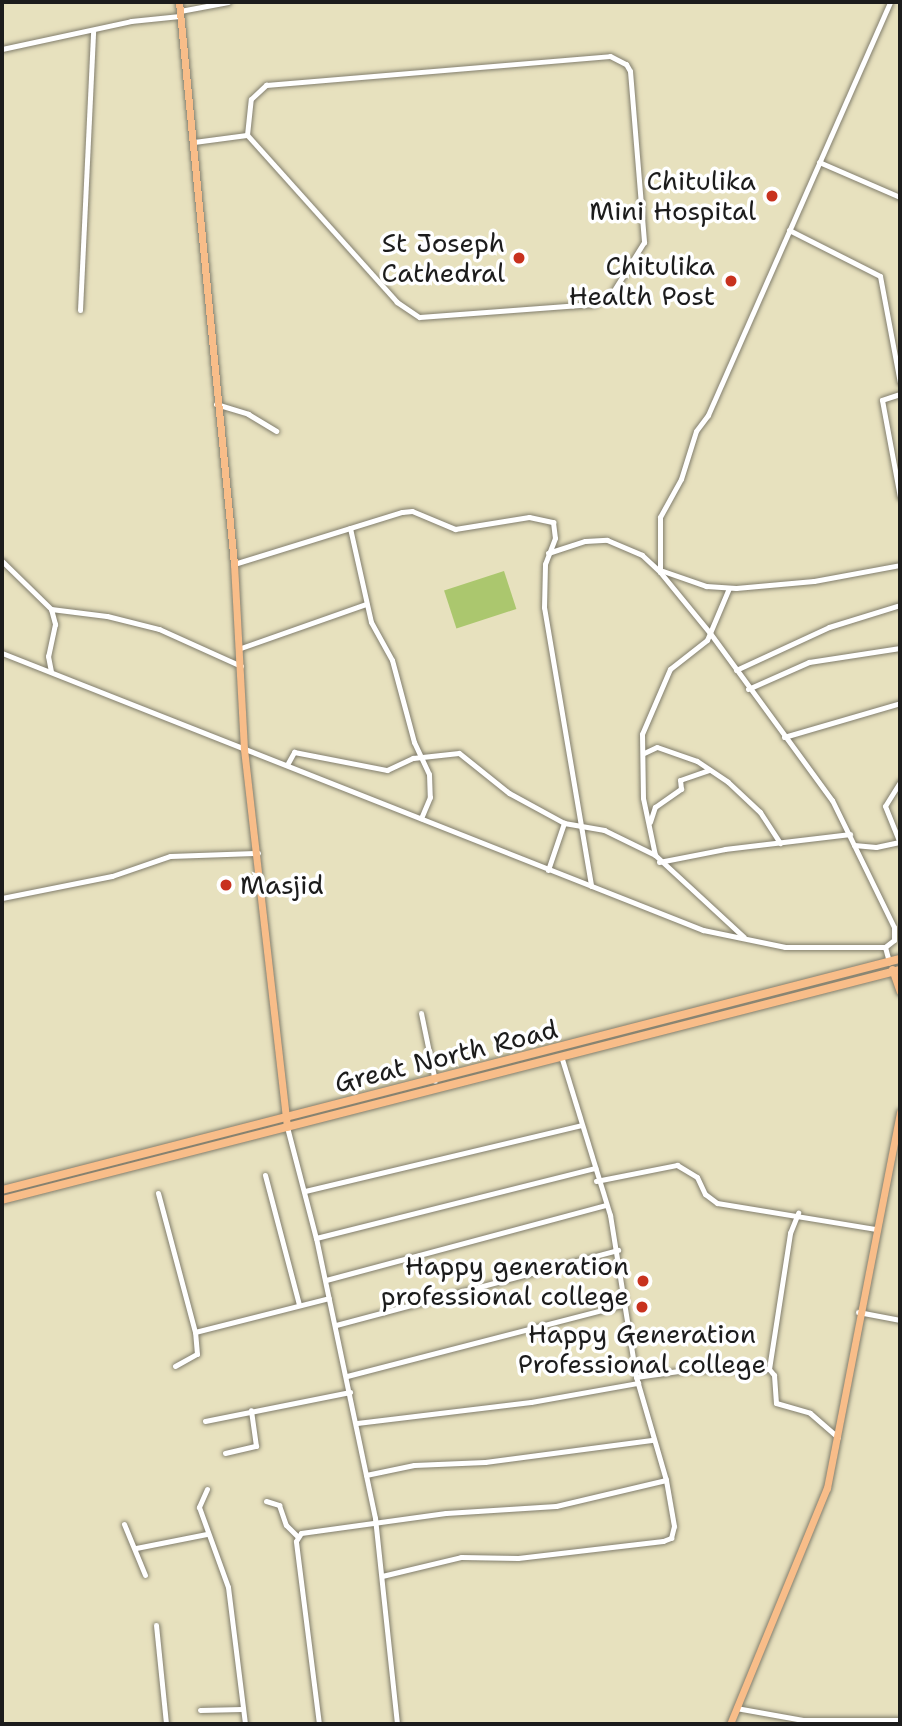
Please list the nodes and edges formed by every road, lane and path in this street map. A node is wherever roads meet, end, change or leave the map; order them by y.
1 (178, 2) edge
2 (228, 2) edge
3 (890, 2) edge
4 (180, 14) junction
5 (93, 31) junction
6 (2, 49) edge
7 (247, 135) junction
8 (194, 142) junction
9 (819, 162) junction
10 (900, 197) edge
11 (789, 230) junction
12 (80, 310) dead end
13 (900, 383) edge
14 (900, 394) edge
15 (216, 404) junction
16 (276, 431) dead end
17 (900, 442) edge
18 (890, 444) junction
19 (900, 497) edge
20 (350, 528) junction
21 (548, 553) junction
22 (2, 561) edge
23 (234, 564) junction
24 (900, 565) edge
25 (662, 571) junction
26 (729, 588) junction
27 (366, 604) junction
28 (900, 606) edge
29 (51, 609) junction
30 (710, 633) junction
31 (900, 648) edge
32 (238, 649) junction
33 (2, 653) edge
34 (241, 666) junction
35 (736, 670) junction
36 (51, 672) junction
37 (748, 689) junction
38 (900, 703) edge
39 (784, 737) junction
40 (244, 748) junction
41 (644, 753) junction
42 (419, 758) junction
43 (288, 763) junction
44 (709, 770) junction
45 (900, 782) edge
46 (421, 818) junction
47 (564, 824) junction
48 (583, 827) junction
49 (649, 828) junction
50 (850, 834) junction
51 (900, 842) edge
52 (780, 843) junction
53 (854, 845) junction
54 (258, 853) junction
55 (655, 855) junction
56 (659, 862) junction
57 (548, 870) junction
58 (591, 886) junction
59 (2, 898) edge
60 (744, 937) junction
61 (885, 947) junction
62 (900, 959) edge
63 (889, 962) junction
64 (896, 971) edge
65 (900, 992) edge
66 (421, 1013) dead end
67 (561, 1055) junction
68 (435, 1081) junction
69 (900, 1112) edge
70 (286, 1123) junction
71 (581, 1125) junction
72 (891, 1156) junction
73 (900, 1157) edge
74 (595, 1168) junction
75 (265, 1175) dead end
76 (596, 1181) junction
77 (2, 1190) edge
78 (305, 1191) junction
79 (158, 1193) dead end
80 (2, 1200) edge
81 (606, 1205) junction
82 (798, 1213) junction
83 (875, 1228) junction
84 (316, 1238) junction
85 (618, 1250) junction
86 (326, 1280) junction
87 (329, 1298) junction
88 (625, 1304) junction
89 (299, 1305) junction
90 (858, 1312) junction
91 (900, 1320) edge
92 (336, 1325) junction
93 (195, 1332) junction
94 (175, 1366) dead end
95 (769, 1370) junction
96 (347, 1376) junction
97 (637, 1380) junction
98 (350, 1392) junction
99 (251, 1410) junction
100 (205, 1421) dead end
101 (357, 1423) junction
102 (838, 1437) junction
103 (652, 1440) junction
104 (225, 1453) dead end
105 (366, 1475) junction
106 (666, 1480) junction
107 (207, 1489) dead end
108 (265, 1501) dead end
109 (375, 1521) junction
110 (124, 1524) dead end
111 (207, 1534) junction
112 (298, 1536) junction
113 (136, 1548) junction
114 (145, 1575) dead end
115 (382, 1576) junction
116 (156, 1625) dead end
117 (736, 1708) junction
118 (242, 1709) junction
119 (200, 1710) dead end
120 (900, 1720) edge
121 (166, 1724) edge
122 (245, 1724) edge
123 (319, 1724) edge
124 (397, 1724) edge
125 (730, 1724) edge

1 - 4 main road
2 - 4 street
3 - 9 street
4 - 5 street
4 - 8 main road
5 - 6 street
5 - 12 street
7 - 7 street
7 - 8 street
8 - 15 main road
9 - 10 street
9 - 11 street
11 - 13 street
11 - 25 street
14 - 18 street
15 - 16 street
15 - 23 main road
17 - 18 street
18 - 19 street
20 - 21 street
20 - 23 street
20 - 27 street
21 - 25 street
21 - 48 street
22 - 29 street
23 - 32 main road
24 - 26 street
25 - 26 street
25 - 30 street
26 - 30 street
27 - 32 street
27 - 42 street
28 - 35 street
29 - 34 street
29 - 36 street
30 - 35 street
30 - 41 street
31 - 37 street
32 - 34 main road
33 - 36 street
34 - 40 main road
35 - 37 street
36 - 40 street
37 - 39 street
38 - 39 street
39 - 50 street
40 - 43 street
40 - 54 main road
41 - 44 street
41 - 49 street
42 - 43 street
42 - 46 street
42 - 47 street
43 - 46 street
44 - 49 street
44 - 52 street
45 - 51 street
46 - 57 street
47 - 48 street
47 - 57 street
48 - 55 street
48 - 58 street
49 - 55 street
50 - 52 street
50 - 53 street
51 - 53 street
52 - 56 street
53 - 61 street
54 - 59 street
54 - 70 main road
55 - 56 street
56 - 60 street
57 - 58 street
58 - 60 street
60 - 61 street
61 - 63 street
62 - 63 highway, Great North Road
63 - 64 main road
63 - 68 highway, Great North Road
64 - 65 main road
64 - 67 highway, Great North Road
66 - 68 street
67 - 70 highway, Great North Road
67 - 71 street
68 - 70 highway, Great North Road
69 - 72 main road
70 - 77 highway, Great North Road
70 - 78 street
70 - 80 highway, Great North Road
71 - 74 street
71 - 78 street
72 - 73 street
72 - 83 main road
74 - 76 street
74 - 84 street
75 - 89 street
76 - 81 street
76 - 82 street
78 - 84 street
79 - 93 street
81 - 85 street
81 - 86 street
82 - 83 street
82 - 95 street
83 - 90 main road
84 - 86 street
85 - 88 street
85 - 92 street
86 - 87 street
87 - 89 street
87 - 92 street
88 - 96 street
88 - 97 street
89 - 93 street
90 - 91 street
90 - 102 main road
92 - 96 street
93 - 94 street
95 - 97 street
95 - 102 street
96 - 98 street
97 - 101 street
97 - 103 street
98 - 99 street
98 - 101 street
99 - 100 street
99 - 104 street
101 - 105 street
102 - 117 main road
103 - 105 street
103 - 106 street
105 - 109 street
106 - 109 street
106 - 115 street
107 - 111 street
108 - 112 street
109 - 112 street
109 - 115 street
110 - 113 street
111 - 113 street
111 - 118 street
112 - 123 street
113 - 114 street
115 - 124 street
116 - 121 street
117 - 120 street
117 - 125 main road
118 - 119 street
118 - 122 street

